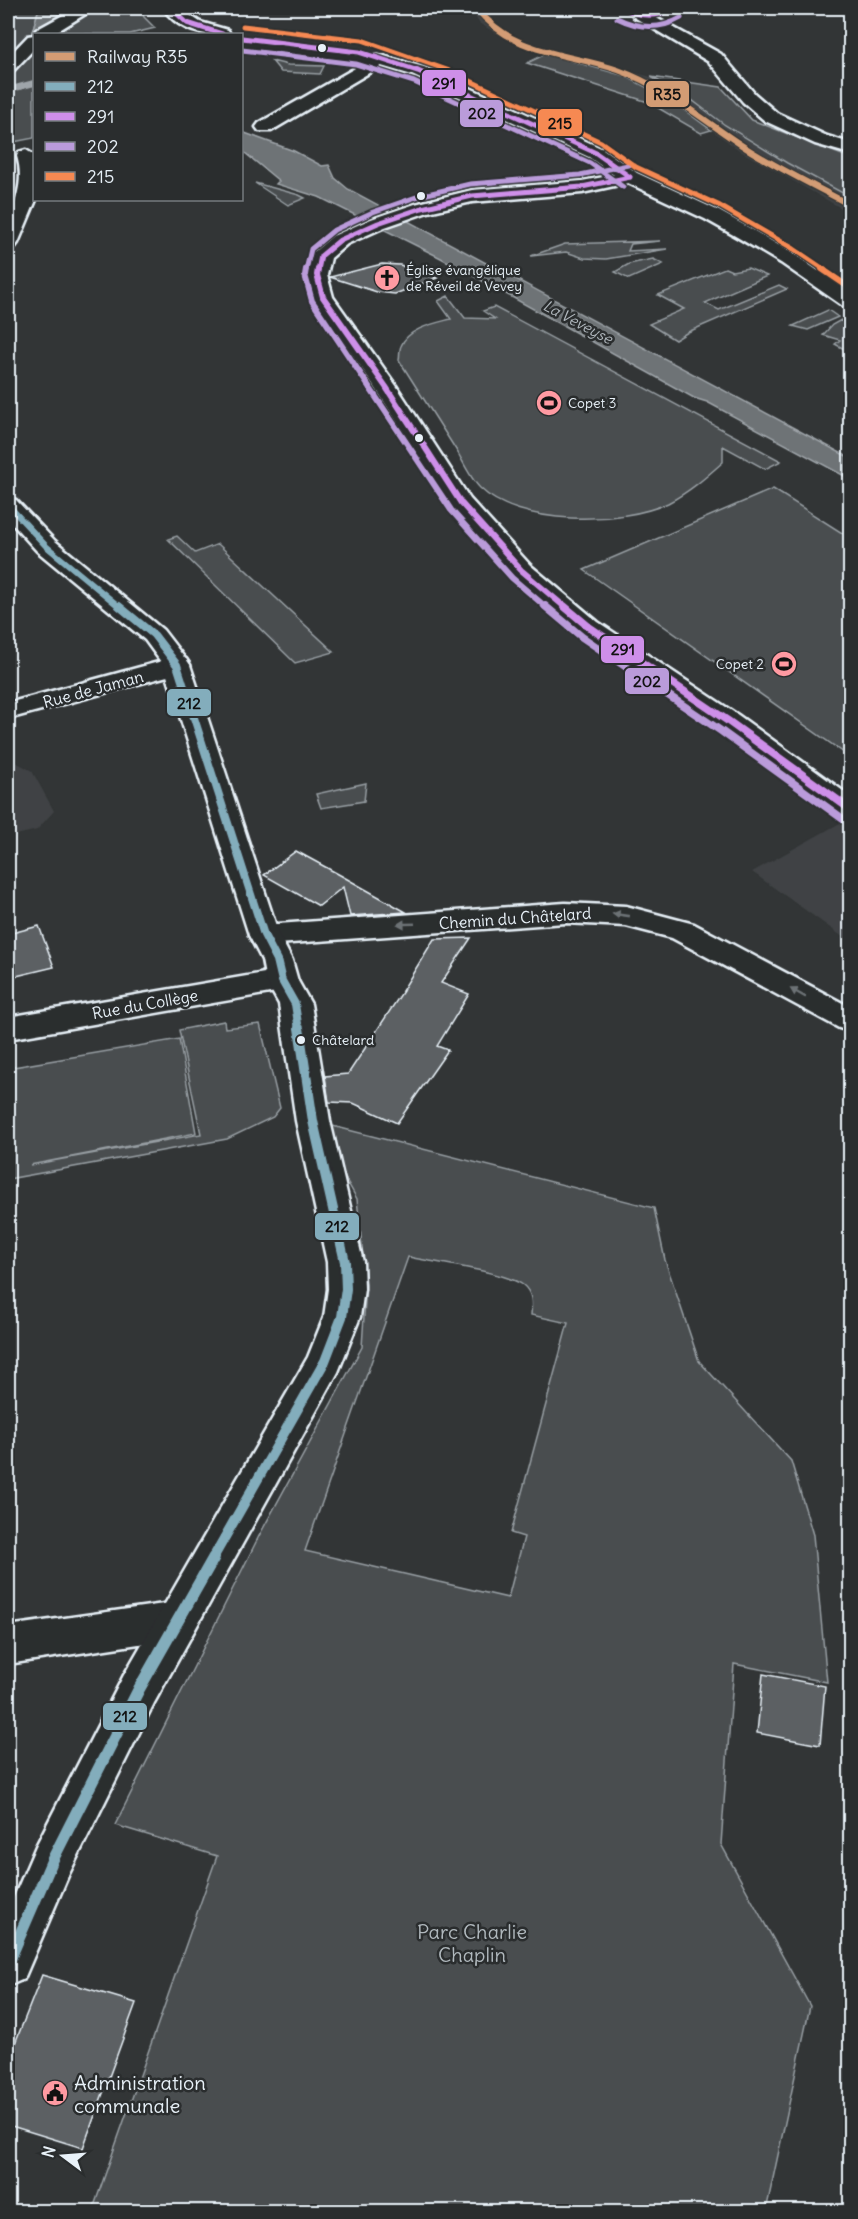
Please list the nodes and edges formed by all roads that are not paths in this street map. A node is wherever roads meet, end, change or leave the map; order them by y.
1 (87, 8) edge
2 (154, 8) edge
3 (171, 8) edge
4 (623, 8) edge
5 (669, 10) edge
6 (640, 14) junction
7 (44, 33) edge
8 (194, 33) edge
9 (219, 33) edge
10 (676, 35) junction
11 (243, 38) edge
12 (33, 41) edge
13 (243, 44) edge
14 (378, 60) junction
15 (8, 66) edge
16 (265, 127) dead end
17 (850, 149) edge
18 (27, 156) dead end
19 (630, 177) junction
20 (8, 243) edge
21 (850, 302) edge
22 (8, 506) edge
23 (177, 665) junction
24 (8, 711) edge
25 (850, 809) edge
26 (264, 934) junction
27 (282, 981) junction
28 (850, 1020) edge
29 (8, 1028) edge
30 (178, 1620) junction
31 (8, 1645) edge
32 (8, 1964) edge

1 - 7 street
2 - 8 street
3 - 9 street
4 - 6 street
5 - 6 street
5 - 10 street
6 - 10 street
10 - 17 street
11 - 14 street
12 - 15 street
13 - 14 street
14 - 16 street
14 - 19 street
18 - 20 street
19 - 21 street
19 - 25 street
22 - 23 street
23 - 24 street, Rue de Jaman
23 - 26 street
26 - 27 street
28 -> 26 street, Chemin du Châtelard
27 - 29 street, Rue du Collège
27 - 30 street
30 - 31 street
30 - 32 street

